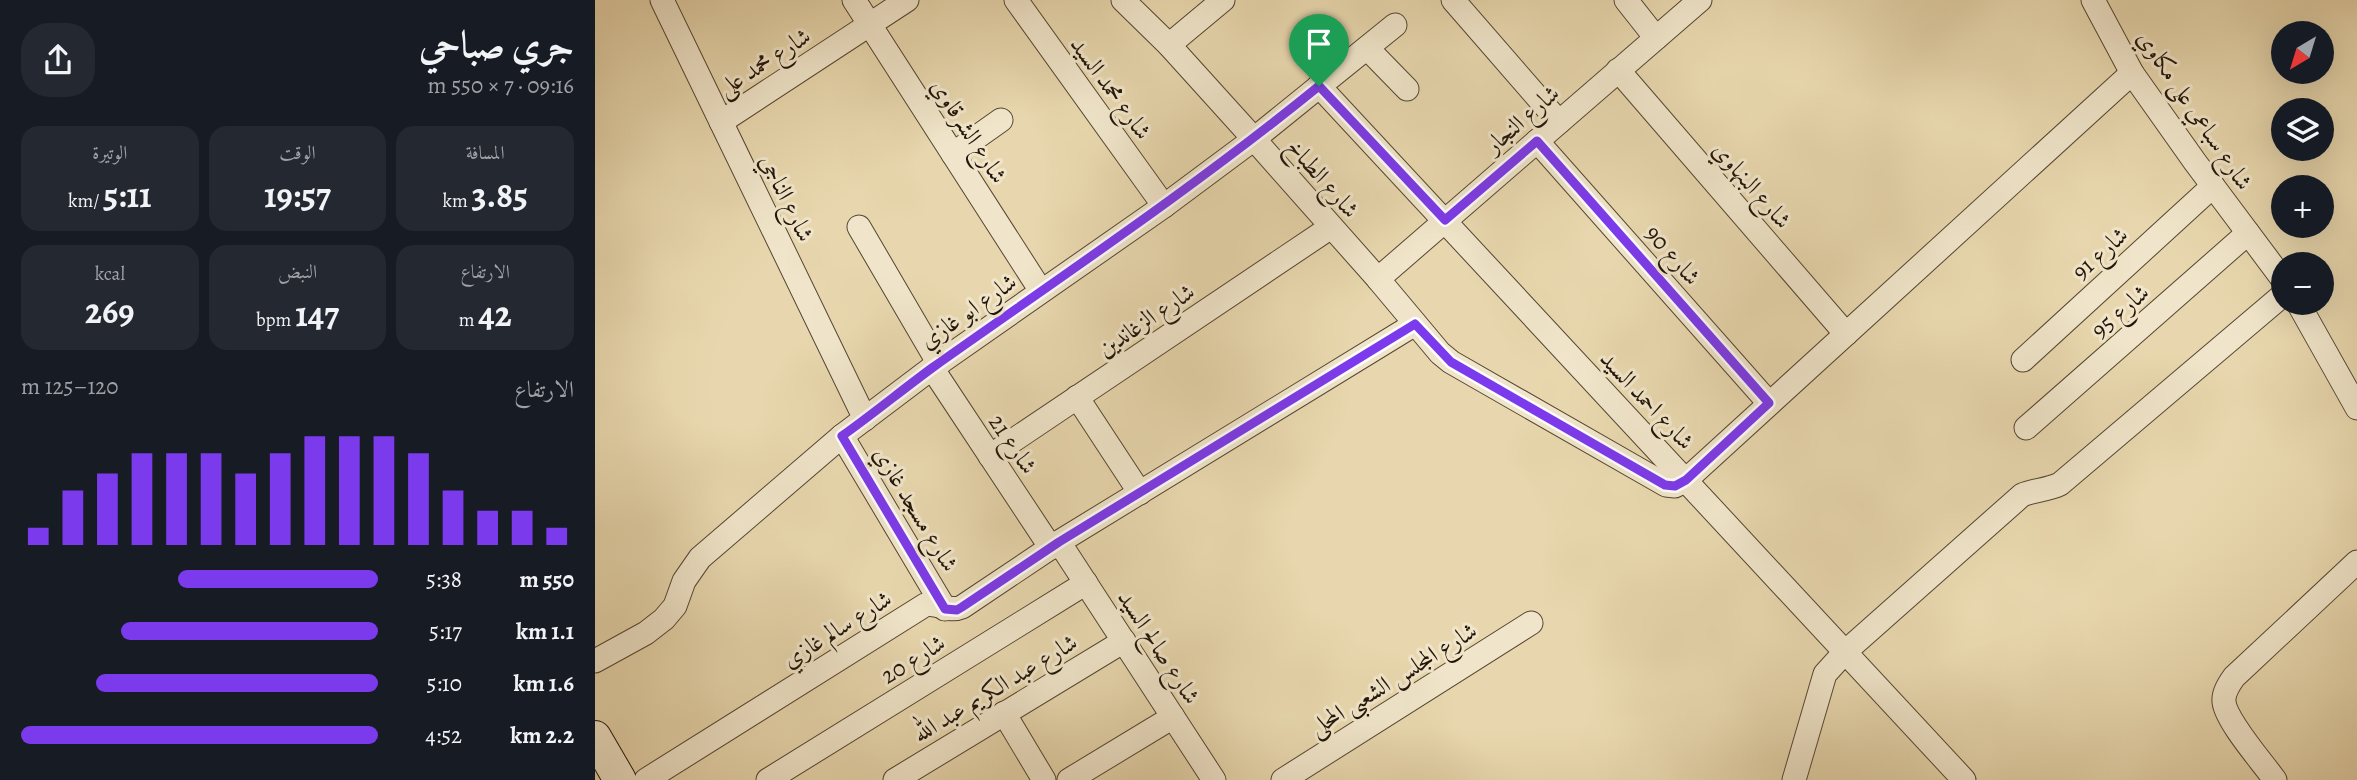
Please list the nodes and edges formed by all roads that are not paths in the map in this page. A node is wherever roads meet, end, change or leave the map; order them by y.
1 (662, 0) edge
2 (854, 0) edge
3 (907, 0) edge
4 (1016, 0) edge
5 (1123, 0) edge
6 (1223, 0) edge
7 (1453, 0) edge
8 (1626, 0) edge
9 (1700, 0) edge
10 (2094, 0) edge
11 (869, 25) junction
12 (1395, 25) dead end
13 (1656, 38) junction
14 (1169, 45) junction
15 (1367, 48) junction
16 (1618, 70) junction
17 (2133, 73) junction
18 (1319, 86) junction
19 (1406, 89) dead end
20 (1001, 120) dead end
21 (721, 122) junction
22 (1559, 122) junction
23 (1254, 139) junction
24 (1537, 141) junction
25 (953, 154) junction
26 (2213, 186) junction
27 (1164, 206) junction
28 (1445, 220) junction
29 (859, 227) dead end
30 (1331, 227) junction
31 (2248, 233) junction
32 (2271, 264) edge
33 (1378, 279) junction
34 (1041, 291) junction
35 (2271, 305) edge
36 (2305, 315) edge
37 (1415, 324) junction
38 (1846, 334) junction
39 (2022, 360) dead end
40 (935, 366) junction
41 (1077, 397) junction
42 (1769, 403) junction
43 (2357, 408) edge
44 (865, 419) junction
45 (2026, 428) dead end
46 (842, 436) junction
47 (990, 456) junction
48 (1686, 480) junction
49 (1140, 493) junction
50 (1055, 545) junction
51 (2357, 562) edge
52 (1086, 583) junction
53 (945, 609) junction
54 (1531, 623) dead end
55 (1124, 641) junction
56 (1845, 652) junction
57 (595, 661) edge
58 (1005, 713) junction
59 (1173, 717) junction
60 (595, 737) edge
61 (620, 780) edge
62 (646, 780) edge
63 (768, 780) edge
64 (895, 780) edge
65 (1044, 780) edge
66 (1069, 780) edge
67 (1214, 780) edge
68 (1283, 780) edge
69 (1794, 780) edge
70 (1964, 780) edge
71 (2275, 780) edge

1 - 21 street, شارع الناجي
2 - 11 street, شارع الشرقاوي
3 - 11 street, شارع محمد على
4 - 27 street, شارع محمد السيد
5 - 14 street, شارع الطباخ
6 - 14 street
7 - 22 street
8 - 13 street
9 - 13 street, شارع النجار
10 - 17 street, شارع سباعي على مكاوي
11 - 21 street, شارع محمد على
11 - 25 street, شارع الشرقاوي
12 - 15 street, شارع ابو غازي
13 - 16 street, شارع النجار
14 - 23 street, شارع الطباخ
15 - 18 street, شارع ابو غازي
15 - 19 street
16 - 22 street, شارع النجار
16 - 38 street, شارع البنهاوي
17 - 26 street, شارع سباعي على مكاوي
17 - 38 street
18 - 23 street, شارع ابو غازي
18 - 28 street, شارع احمد السيد
20 - 25 street
21 - 44 street, شارع الناجي
22 - 24 street, شارع النجار
23 - 27 street, شارع ابو غازي
23 - 30 street, شارع الطباخ
24 - 28 street, شارع النجار
24 - 42 street, شارع 90
25 - 34 street, شارع الشرقاوي
26 - 31 street, شارع سباعي على مكاوي
26 - 39 street, شارع 91
27 - 34 street, شارع ابو غازي
28 - 33 street, شارع النجار
28 - 48 street, شارع احمد السيد
29 - 40 street, شارع 21
30 - 33 street, شارع الطباخ
30 - 41 street, شارع الزغاندين
31 - 32 street, شارع سباعي على مكاوي
31 - 45 street, شارع 95
33 - 37 street, شارع الطباخ
34 - 40 street, شارع ابو غازي
35 - 56 street
36 - 43 street
37 - 48 street, شارع الطباخ
37 - 49 street, شارع سالم غازي
38 - 42 street
40 - 44 street, شارع ابو غازي
40 - 47 street, شارع 21
41 - 47 street, شارع الزغاندين
41 - 49 street
42 - 48 street
44 - 46 street, شارع ابو غازي
46 - 53 street, شارع مسجد غازي
46 - 57 street, شارع ابو غازي
47 - 50 street, شارع 21
48 - 56 street, شارع احمد السيد
49 - 50 street, شارع سالم غازي
50 - 52 street, شارع صالح السيد
50 - 53 street, شارع سالم غازي
51 - 71 street
52 - 55 street, شارع صالح السيد
52 - 63 street, شارع 20
53 - 62 street, شارع سالم غازي
54 - 68 street, شارع المجلس الشعبى المحلى
55 - 58 street, شارع عبد الكريم عبد الله
55 - 59 street, شارع صالح السيد
56 - 69 street
56 - 70 street, شارع احمد السيد
58 - 64 street, شارع عبد الكريم عبد الله
58 - 65 street
59 - 66 street
59 - 67 street, شارع صالح السيد
60 - 61 main road

